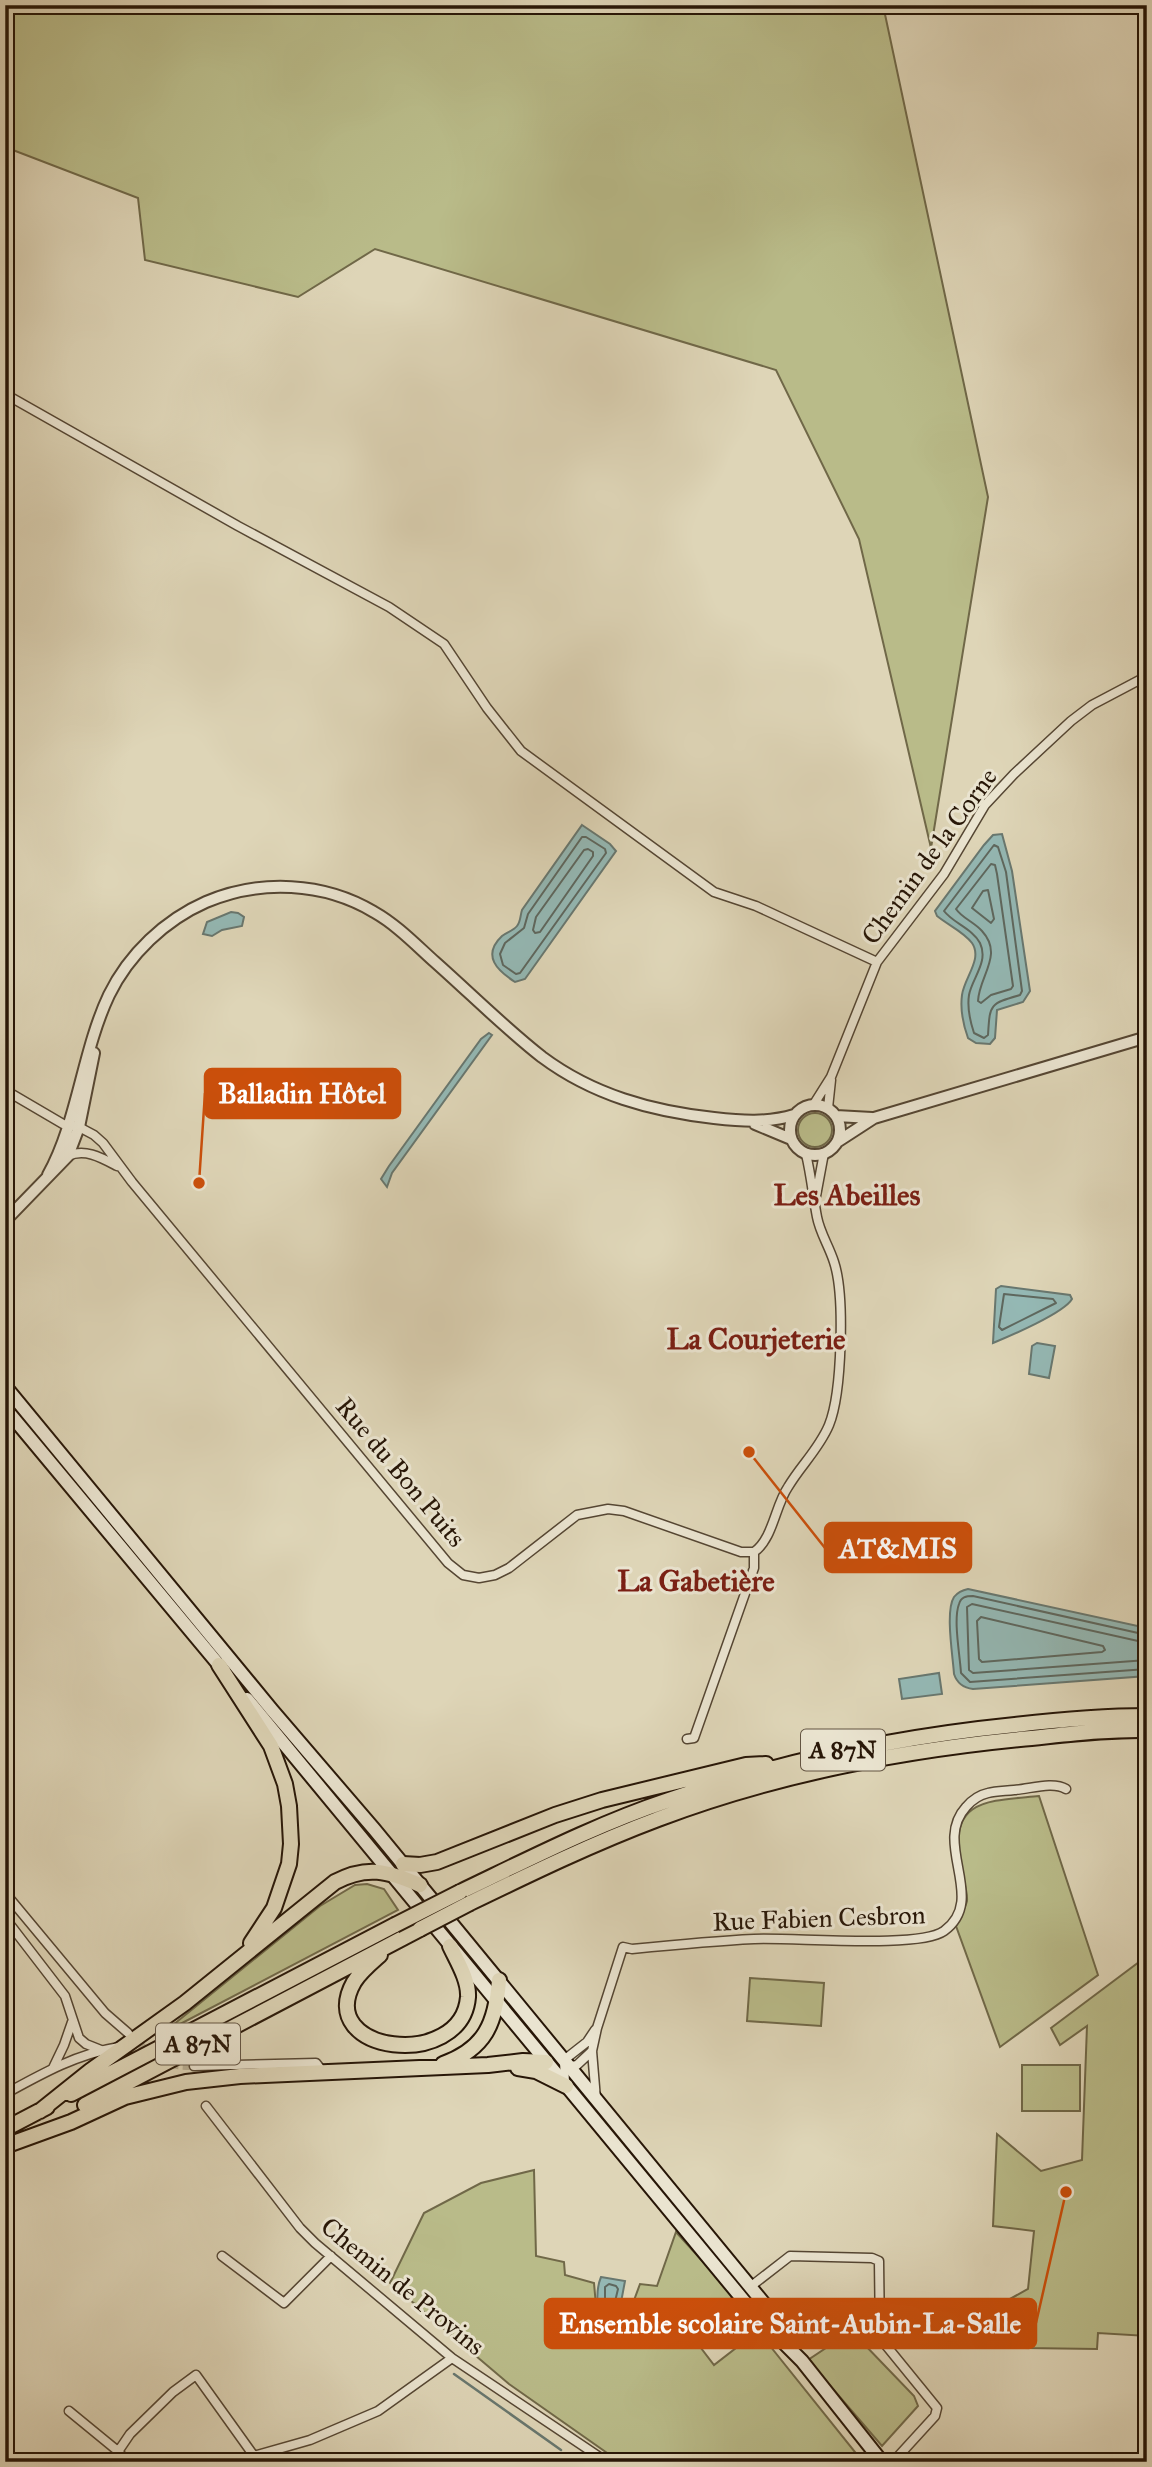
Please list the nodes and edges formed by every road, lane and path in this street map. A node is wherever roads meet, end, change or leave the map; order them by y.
1 (5, 394) edge
2 (1147, 676) edge
3 (877, 962) junction
4 (102, 1016) junction
5 (1147, 1037) edge
6 (831, 1077) junction
7 (5, 1090) edge
8 (814, 1104) junction
9 (828, 1108) junction
10 (794, 1115) junction
11 (836, 1116) junction
12 (874, 1118) junction
13 (742, 1121) junction
14 (67, 1125) junction
15 (79, 1127) junction
16 (791, 1139) junction
17 (837, 1142) junction
18 (824, 1153) junction
19 (806, 1154) junction
20 (68, 1156) junction
21 (120, 1168) junction
22 (48, 1175) junction
23 (815, 1198) junction
24 (5, 1221) edge
25 (5, 1386) edge
26 (5, 1408) edge
27 (754, 1552) junction
28 (219, 1665) junction
29 (1147, 1716) edge
30 (1147, 1730) edge
31 (687, 1739) dead end
32 (792, 1762) junction
33 (1066, 1789) dead end
34 (403, 1864) junction
35 (390, 1874) junction
36 (420, 1885) junction
37 (465, 1897) junction
38 (8, 1902) edge
39 (5, 1918) edge
40 (400, 1931) junction
41 (391, 1944) junction
42 (450, 1946) junction
43 (241, 1958) junction
44 (499, 1980) junction
45 (498, 2004) junction
46 (72, 2021) junction
47 (597, 2028) junction
48 (127, 2039) junction
49 (101, 2050) junction
50 (592, 2051) junction
51 (546, 2062) junction
52 (566, 2064) junction
53 (194, 2066) tunnel mouth
54 (488, 2066) junction
55 (53, 2068) junction
56 (432, 2068) junction
57 (323, 2072) junction
58 (566, 2086) junction
59 (5, 2094) edge
60 (596, 2099) junction
61 (206, 2106) dead end
62 (40, 2111) junction
63 (5, 2129) edge
64 (5, 2146) edge
65 (222, 2256) dead end
66 (331, 2256) junction
67 (750, 2287) junction
68 (452, 2358) junction
69 (802, 2361) junction
70 (69, 2411) dead end
71 (119, 2452) junction
72 (111, 2462) edge
73 (126, 2462) edge
74 (607, 2462) edge
75 (882, 2462) edge
76 (893, 2462) edge

1 - 3 street
2 - 3 street, Chemin de la Corne
3 - 6 street, Chemin de la Corne
4 - 13 street
4 - 14 street
4 - 15 street
5 - 12 street
6 - 8 street, Chemin de la Corne
6 - 9 street, Chemin de la Corne
7 - 14 street
8 - 9 street
8 - 10 street
9 - 11 street
10 - 13 street
10 - 16 street
11 - 12 street
11 - 17 street
12 - 17 street
13 - 16 street
14 - 15 street
14 - 22 street
15 - 20 street
15 - 21 street, Rue du Bon Puits
16 - 19 street
17 - 18 street
18 - 19 street
18 - 23 street
19 - 23 street
20 - 21 street
20 - 22 street
21 - 27 street, Rue du Bon Puits
22 - 24 street
23 - 27 street
25 - 34 main road
26 - 28 main road
27 - 31 street
28 - 35 main road
28 - 43 highway
29 - 32 highway, A 87N
30 - 37 highway, A 87N
32 - 34 highway
32 - 37 highway, A 87N
33 - 47 street, Rue Fabien Cesbron
34 - 36 main road
35 - 36 highway
35 - 42 main road
35 - 43 highway
36 - 44 main road
37 - 40 highway, A 87N, bridge
38 - 48 street
39 - 46 street
40 - 41 highway, A 87N
40 - 62 highway, A 87N
41 - 42 highway
41 - 64 highway, A 87N
42 - 45 main road
43 - 48 highway
44 - 45 highway
44 - 52 main road
45 - 51 main road
45 - 56 highway
46 - 49 street
46 - 55 street
47 - 50 street
47 - 52 street
48 - 49 street
48 - 62 highway
49 - 55 street
50 - 52 street
50 - 60 street
51 - 52 street
51 - 54 highway
51 - 58 main road
52 - 58 street
52 - 60 main road
53 - 57 street
54 - 56 highway
54 - 58 highway
55 - 59 street
56 - 57 highway
57 - 64 highway
58 - 69 main road
60 - 67 main road
61 - 66 street, Chemin de Provins
62 - 63 highway, A 87N
65 - 66 street
66 - 68 street, Chemin de Provins
67 - 69 main road
67 - 76 street
68 - 71 street
68 - 74 street, Chemin de Provins
69 - 75 main road
70 - 71 street
71 - 72 street
71 - 73 street

